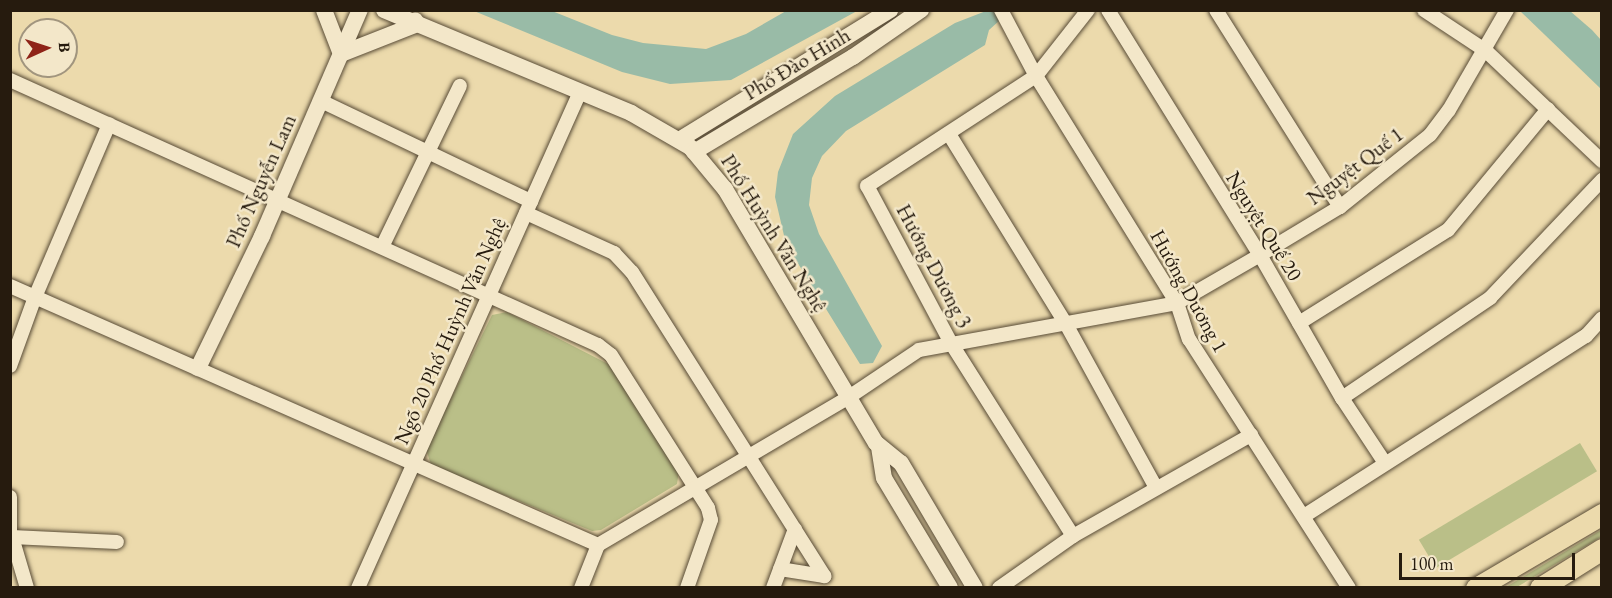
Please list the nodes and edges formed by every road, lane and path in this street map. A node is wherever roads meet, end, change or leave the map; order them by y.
1 (324, 10) edge
2 (360, 10) edge
3 (384, 10) edge
4 (890, 10) edge
5 (921, 10) edge
6 (1088, 10) edge
7 (1108, 10) edge
8 (1216, 10) edge
9 (1424, 10) edge
10 (1506, 13) edge
11 (1004, 16) edge
12 (414, 17) edge
13 (1486, 51) junction
14 (341, 54) junction
15 (1036, 76) junction
16 (10, 80) edge
17 (460, 86) dead end
18 (580, 92) junction
19 (321, 101) junction
20 (1548, 109) junction
21 (109, 124) junction
22 (949, 134) junction
23 (679, 140) junction
24 (694, 152) junction
25 (427, 153) junction
26 (1602, 161) edge
27 (1602, 180) edge
28 (278, 200) junction
29 (528, 207) junction
30 (1340, 207) junction
31 (382, 248) junction
32 (1260, 255) junction
33 (10, 286) edge
34 (489, 296) junction
35 (35, 297) junction
36 (1177, 303) junction
37 (1602, 318) edge
38 (1299, 323) junction
39 (1066, 324) junction
40 (951, 343) junction
41 (10, 366) edge
42 (198, 368) junction
43 (849, 397) junction
44 (1342, 398) junction
45 (1251, 435) junction
46 (879, 447) junction
47 (749, 455) junction
48 (1386, 463) junction
49 (413, 464) junction
50 (697, 486) junction
51 (1156, 488) junction
52 (10, 497) edge
53 (1602, 514) edge
54 (1304, 516) junction
55 (795, 529) junction
56 (1073, 536) junction
57 (11, 537) edge
58 (117, 542) dead end
59 (598, 545) junction
60 (1602, 549) edge
61 (780, 569) junction
62 (27, 588) edge
63 (358, 588) edge
64 (580, 588) edge
65 (687, 588) edge
66 (773, 588) edge
67 (950, 588) edge
68 (975, 588) edge
69 (999, 588) edge
70 (1349, 588) edge
71 (1476, 588) edge
72 (1540, 588) edge

1 - 14 street
2 - 14 street, Phố Nguyễn Lam
3 - 12 street, Phố Huỳnh Văn Nghệ
4 - 23 street, Phố Đào Hinh
5 - 24 street, Phố Đào Hinh
6 - 15 street, Hướng Dương 3
7 - 32 street, Nguyệt Quế 20
8 - 30 street
9 - 13 street
10 - 13 street, Nguyệt Quế 1
11 - 15 street, Hướng Dương 1
12 - 14 street
12 - 18 street, Phố Huỳnh Văn Nghệ
13 - 20 street
13 - 30 street, Nguyệt Quế 1
14 - 19 street, Phố Nguyễn Lam
15 - 22 street, Hướng Dương 3
15 - 36 street, Hướng Dương 1
16 - 21 street
17 - 25 street
18 - 23 street, Phố Huỳnh Văn Nghệ
18 - 29 street, Ngõ 20 Phố Huỳnh Văn Nghệ
19 - 25 street
19 - 28 street, Phố Nguyễn Lam
20 - 26 street
20 - 38 street
21 - 28 street
21 - 35 street
22 - 39 street
22 - 40 street, Hướng Dương 3
23 - 24 street, Phố Huỳnh Văn Nghệ
24 - 43 street, Phố Huỳnh Văn Nghệ
25 - 29 street
25 - 31 street
27 - 44 street
28 - 31 street
28 - 42 street, Phố Nguyễn Lam
29 - 34 street, Ngõ 20 Phố Huỳnh Văn Nghệ
29 - 47 street
30 - 32 street, Nguyệt Quế 1
31 - 34 street
32 - 36 street, Nguyệt Quế 1
32 - 38 street, Nguyệt Quế 20
33 - 35 street
34 - 49 street, Ngõ 20 Phố Huỳnh Văn Nghệ
34 - 50 street
35 - 41 street
35 - 42 street
36 - 39 street, Nguyệt Quế 1
36 - 45 street, Hướng Dương 1
37 - 48 street
38 - 44 street, Nguyệt Quế 20
39 - 40 street, Nguyệt Quế 1
39 - 51 street
40 - 43 street, Nguyệt Quế 1
40 - 56 street, Hướng Dương 3
42 - 49 street
43 - 46 street, Phố Huỳnh Văn Nghệ
43 - 47 street, Nguyệt Quế 1
44 - 48 street, Nguyệt Quế 20
45 - 51 street
45 - 54 street, Hướng Dương 1
46 - 67 street, Phố Huỳnh Văn Nghệ
46 - 68 street, Phố Huỳnh Văn Nghệ
47 - 50 street, Nguyệt Quế 1
47 - 55 street
48 - 54 street
49 - 59 street
49 - 63 street, Ngõ 20 Phố Huỳnh Văn Nghệ
50 - 59 street, Nguyệt Quế 1
50 - 65 street
51 - 56 street
52 - 57 street
53 - 71 main road
54 - 70 street, Hướng Dương 1
55 - 61 street
55 - 61 street
56 - 69 street
57 - 58 street
57 - 62 street
59 - 64 street
60 - 72 main road
61 - 66 street

